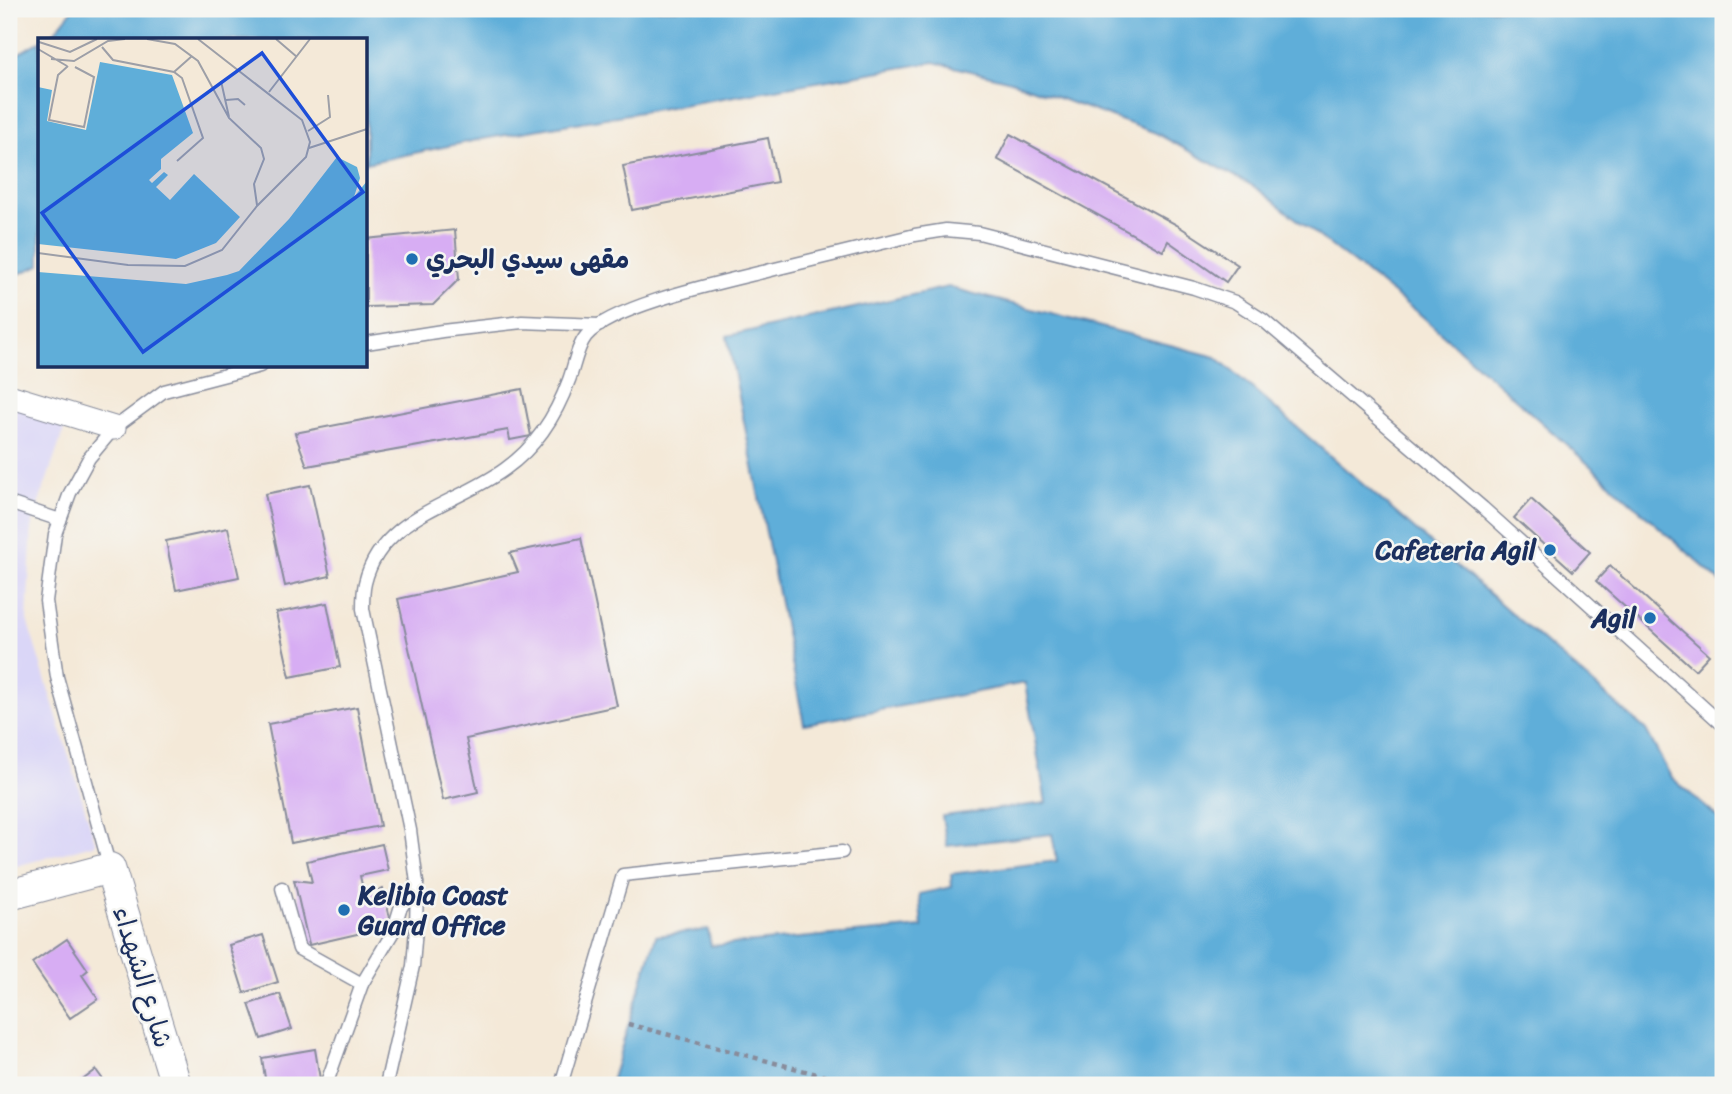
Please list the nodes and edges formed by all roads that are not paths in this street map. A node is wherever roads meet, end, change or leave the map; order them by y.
1 (600, 325) junction
2 (368, 343) edge
3 (252, 368) edge
4 (9, 396) edge
5 (114, 428) junction
6 (9, 503) edge
7 (60, 520) junction
8 (1723, 724) edge
9 (842, 852) dead end
10 (110, 868) junction
11 (417, 883) junction
12 (282, 888) dead end
13 (9, 895) edge
14 (362, 984) junction
15 (176, 1085) edge
16 (326, 1085) edge
17 (386, 1085) edge
18 (561, 1085) edge

1 - 2 lane
1 - 8 lane
1 - 11 lane
3 - 5 lane
4 - 5 street
5 - 7 lane
6 - 7 lane
7 - 10 lane
9 - 18 lane
10 - 13 street
10 - 15 street, شارع الشهداء
11 - 14 lane
11 - 17 lane
12 - 14 lane
14 - 16 lane

